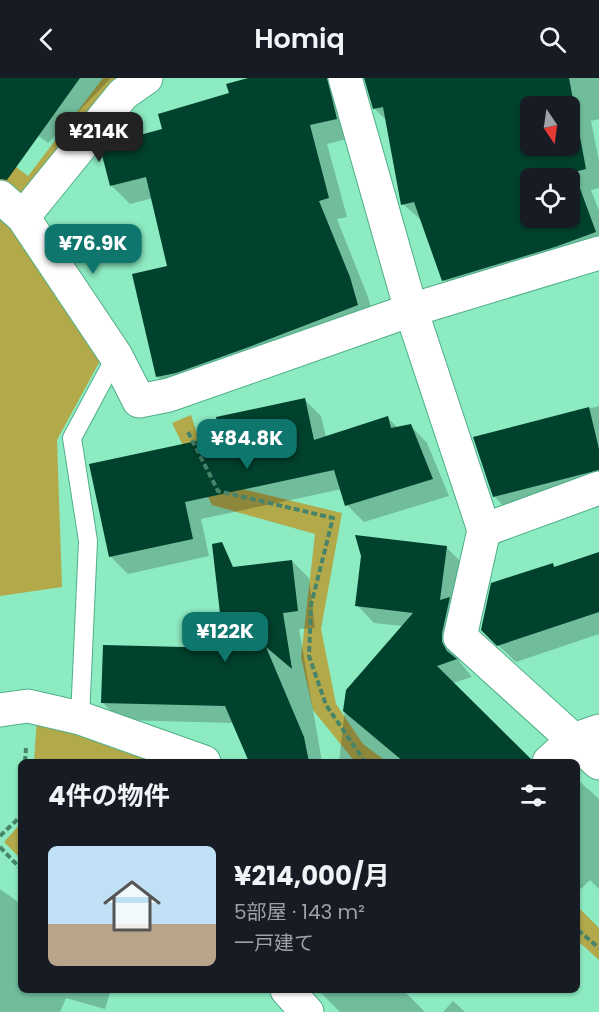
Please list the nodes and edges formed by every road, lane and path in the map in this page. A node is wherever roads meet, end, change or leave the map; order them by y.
1 (146, 78) edge
2 (345, 78) edge
3 (12, 207) edge
4 (599, 253) edge
5 (411, 310) junction
6 (116, 356) junction
7 (169, 395) junction
8 (599, 488) edge
9 (484, 530) junction
10 (0, 710) edge
11 (80, 717) junction
12 (586, 735) edge
13 (196, 759) edge
14 (363, 759) edge
15 (553, 759) edge
16 (599, 763) edge
17 (18, 819) edge
18 (0, 836) edge
19 (0, 847) edge
20 (18, 865) edge
21 (580, 932) edge
22 (599, 948) edge
23 (290, 993) edge
24 (307, 1012) edge

1 - 3 street
2 - 5 street
3 - 6 street
4 - 5 street
5 - 7 street
5 - 9 street
6 - 7 street
6 - 11 lane
7 - 14 path
8 - 9 street
9 - 12 street
10 - 11 street
11 - 13 street
12 - 15 street
12 - 16 street
17 - 18 path
19 - 20 path
21 - 22 path
23 - 24 street

